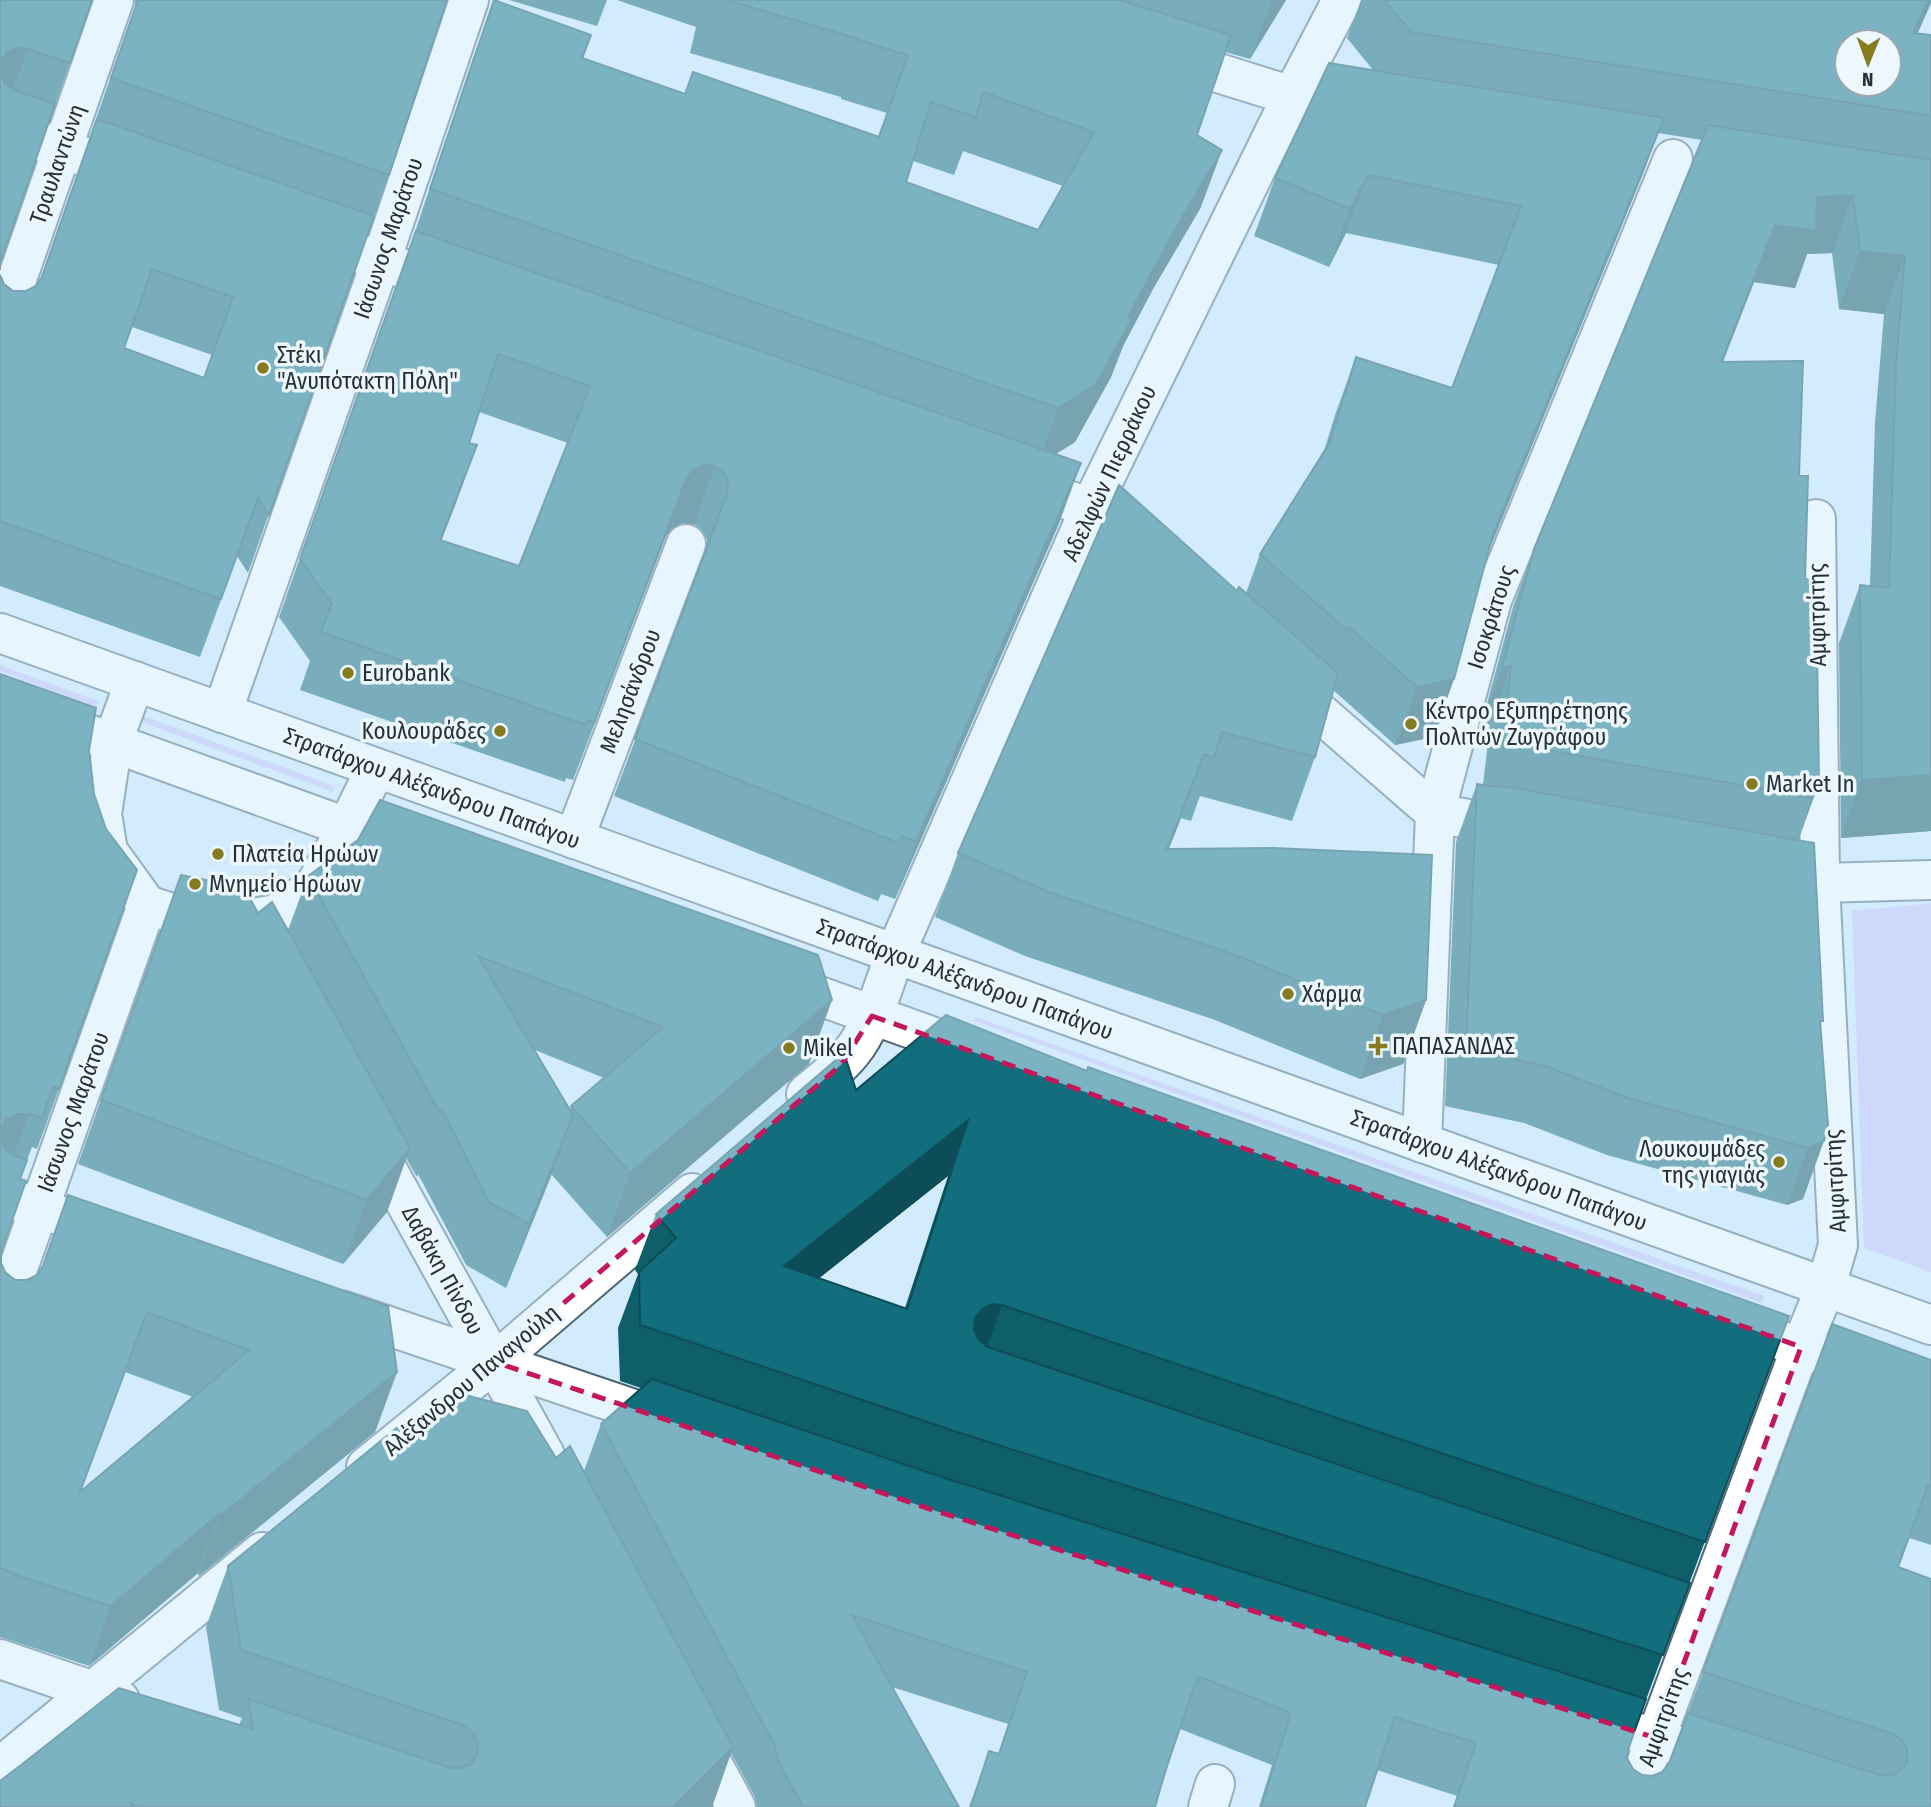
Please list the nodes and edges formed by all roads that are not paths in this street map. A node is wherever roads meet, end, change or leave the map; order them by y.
1 (114, 0) edge
2 (469, 0) edge
3 (1342, 0) edge
4 (1133, 46) edge
5 (1292, 96) junction
6 (1347, 105) edge
7 (0, 127) edge
8 (63, 149) junction
9 (1632, 152) edge
10 (1673, 159) junction
11 (1713, 165) edge
12 (165, 185) edge
13 (279, 225) edge
14 (381, 261) junction
15 (486, 298) edge
16 (0, 328) edge
17 (985, 471) edge
18 (1090, 508) junction
19 (1816, 519) dead end
20 (687, 544) dead end
21 (1169, 581) edge
22 (0, 633) edge
23 (1261, 661) edge
24 (135, 681) junction
25 (0, 702) edge
26 (222, 713) junction
27 (113, 741) junction
28 (376, 768) junction
29 (1435, 813) junction
30 (347, 827) junction
31 (1545, 833) edge
32 (574, 839) junction
33 (439, 860) edge
34 (1738, 868) edge
35 (1931, 880) edge
36 (1820, 883) junction
37 (147, 905) junction
38 (248, 919) junction
39 (895, 954) junction
40 (268, 955) edge
41 (752, 972) edge
42 (872, 1016) junction
43 (1007, 1063) edge
44 (354, 1111) edge
45 (778, 1119) edge
46 (1422, 1143) junction
47 (715, 1173) edge
48 (0, 1195) edge
49 (38, 1209) junction
50 (142, 1244) edge
51 (1826, 1286) junction
52 (312, 1301) edge
53 (1700, 1311) edge
54 (0, 1319) edge
55 (1931, 1325) edge
56 (1801, 1347) junction
57 (495, 1362) junction
58 (1931, 1394) edge
59 (701, 1432) edge
60 (560, 1482) edge
61 (335, 1492) edge
62 (293, 1526) edge
63 (0, 1659) edge
64 (92, 1691) junction
65 (678, 1699) edge
66 (1551, 1705) edge
67 (158, 1713) edge
68 (1656, 1738) junction
69 (0, 1768) edge
70 (1761, 1772) edge
71 (736, 1807) edge
72 (1630, 1807) edge

1 - 8 street, Τραυλαντώνη
2 - 14 street, Ιάσωνος Μαράτου
3 - 5 street, Αδελφών Πιερράκου
4 - 5 street
5 - 6 street
5 - 18 street, Αδελφών Πιερράκου
7 - 8 street
8 - 12 street
8 - 16 street, Τραυλαντώνη
9 - 10 street
10 - 11 street
10 - 29 street, Ισοκράτους
13 - 14 street
14 - 15 street
14 - 26 street, Ιάσωνος Μαράτου
17 - 18 street
18 - 21 street
18 - 39 street, Αδελφών Πιερράκου
19 - 36 street, Αμφιτρίτης
20 - 32 street, Μελησάνδρου
22 - 24 street, Στρατάρχου Αλέξανδρου Παπάγου
23 - 29 street
24 - 26 street, Στρατάρχου Αλέξανδρου Παπάγου
24 - 27 street
25 - 27 street
26 - 28 street, Στρατάρχου Αλέξανδρου Παπάγου
27 - 30 street
27 - 37 street
28 - 30 street
28 - 32 street, Στρατάρχου Αλέξανδρου Παπάγου
29 - 31 street
29 - 46 street, Ισοκράτους
30 - 33 street
30 - 38 street
32 - 39 street, Στρατάρχου Αλέξανδρου Παπάγου
34 - 36 street
35 - 36 street
36 - 51 street, Αμφιτρίτης
37 - 38 street
37 - 49 street, Ιάσωνος Μαράτου
38 - 40 street
39 - 42 street
39 - 46 street, Στρατάρχου Αλέξανδρου Παπάγου
41 - 42 street
42 - 43 street
42 - 45 street
44 - 57 street, Δαβάκη Πίνδου
46 - 51 street, Στρατάρχου Αλέξανδρου Παπάγου
47 - 57 street, Αλέξανδρου Παναγούλη
48 - 49 street
49 - 50 street
49 - 54 street, Ιάσωνος Μαράτου
51 - 55 street, Στρατάρχου Αλέξανδρου Παπάγου
51 - 56 street, Αμφιτρίτης
52 - 57 street
53 - 56 street
56 - 58 street
56 - 68 street, Αμφιτρίτης
57 - 59 street
57 - 60 street, Δαβάκη Πίνδου
57 - 61 street, Αλέξανδρου Παναγούλη
62 - 64 street
63 - 64 street
64 - 67 street
64 - 69 street
65 - 71 street
66 - 68 street
68 - 70 street
68 - 72 street, Αμφιτρίτης

